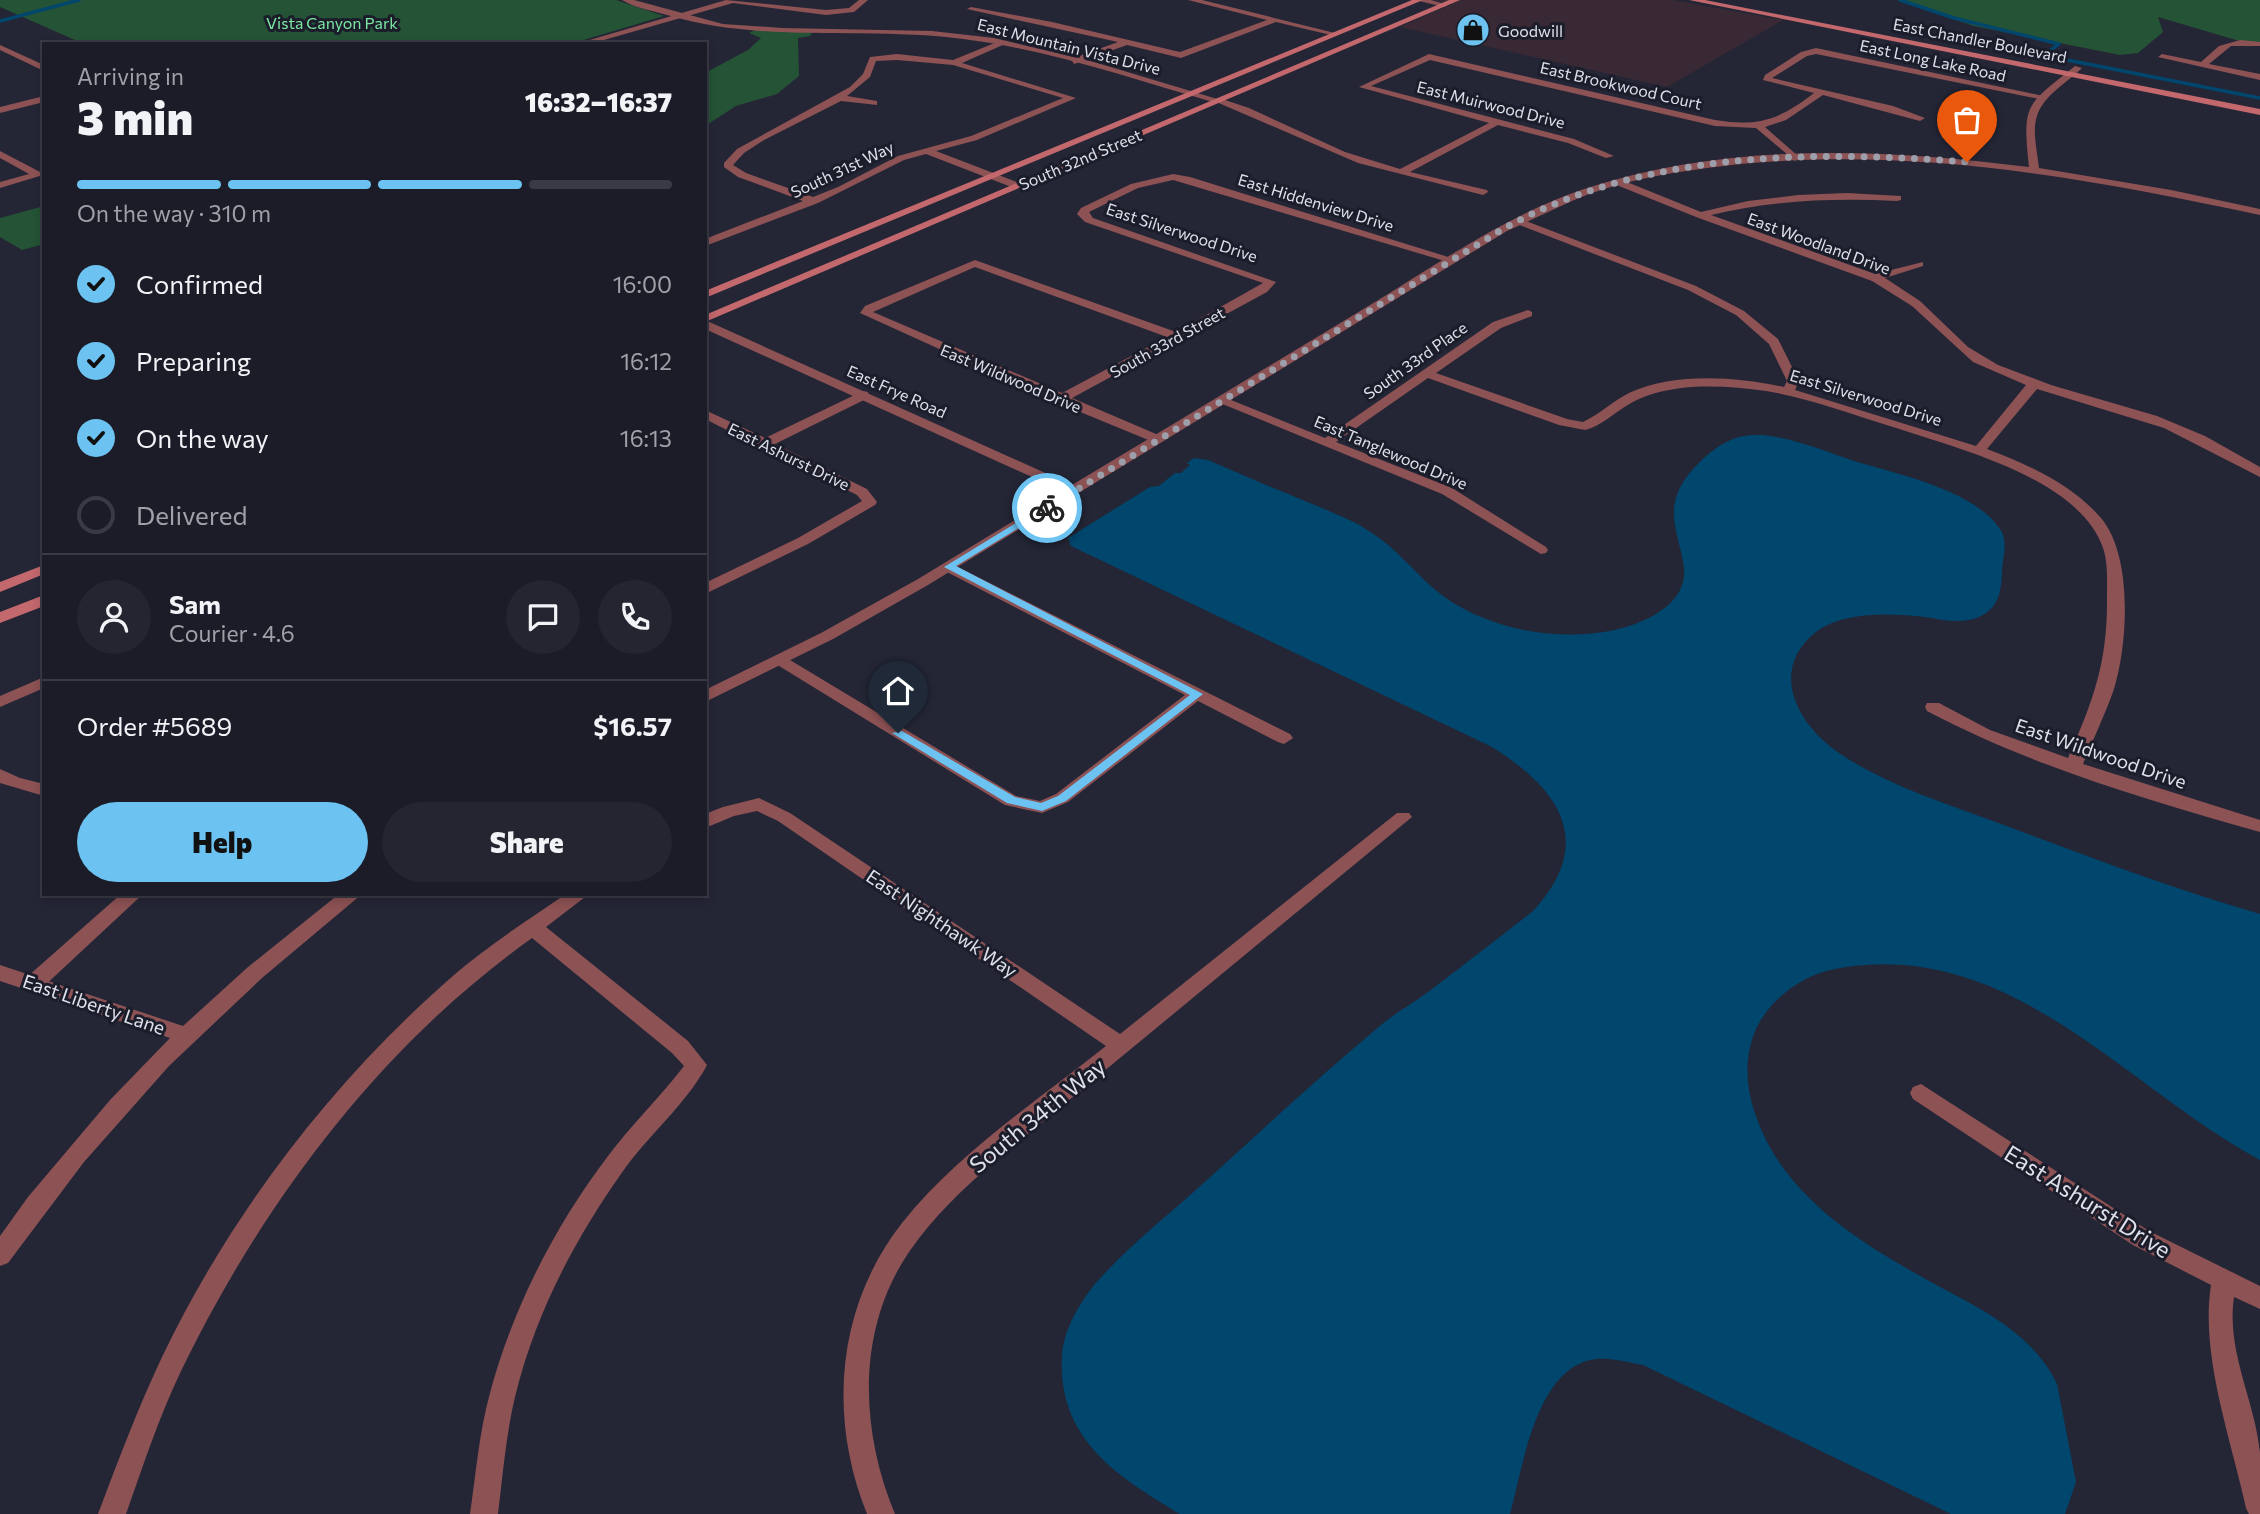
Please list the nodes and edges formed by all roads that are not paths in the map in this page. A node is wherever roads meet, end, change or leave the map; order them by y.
1 (626, 0) edge
2 (731, 0) edge
3 (864, 0) edge
4 (988, 0) edge
5 (1192, 0) edge
6 (1419, 0) edge
7 (1456, 0) edge
8 (1693, 0) edge
9 (1731, 0) edge
10 (1444, 5) junction
11 (678, 16) junction
12 (1275, 20) junction
13 (1335, 34) junction
14 (587, 42) edge
15 (1002, 42) junction
16 (1124, 43) junction
17 (2260, 44) edge
18 (0, 47) edge
19 (2162, 57) dead end
20 (1074, 61) junction
21 (954, 64) junction
22 (2202, 66) junction
23 (42, 67) edge
24 (2074, 71) junction
25 (2260, 77) edge
26 (1363, 87) joint
27 (1192, 93) junction
28 (1820, 93) junction
29 (2043, 97) junction
30 (841, 98) junction
31 (42, 100) edge
32 (1219, 101) junction
33 (874, 103) dead end
34 (2260, 103) edge
35 (0, 110) edge
36 (2260, 112) edge
37 (1920, 118) dead end
38 (1497, 122) junction
39 (1760, 127) junction
40 (1290, 129) junction
41 (1267, 134) dead end
42 (927, 151) junction
43 (0, 154) edge
44 (1609, 156) dead end
45 (1795, 158) junction
46 (2034, 169) junction
47 (1403, 172) junction
48 (1171, 175) joint
49 (992, 177) junction
50 (1618, 182) junction
51 (0, 185) edge
52 (1018, 186) junction
53 (1483, 192) dead end
54 (1897, 198) dead end
55 (814, 201) junction
56 (2260, 212) edge
57 (1699, 215) junction
58 (1518, 221) junction
59 (707, 242) edge
60 (1452, 260) junction
61 (1919, 264) dead end
62 (1874, 278) junction
63 (1270, 282) joint
64 (707, 294) edge
65 (1528, 314) dead end
66 (707, 317) edge
67 (707, 325) edge
68 (1176, 336) junction
69 (1425, 373) junction
70 (2035, 383) junction
71 (1788, 391) junction
72 (863, 395) junction
73 (1062, 399) junction
74 (1221, 401) junction
75 (707, 415) edge
76 (1158, 440) junction
77 (1326, 443) junction
78 (764, 444) junction
79 (1979, 450) junction
80 (2260, 473) edge
81 (1074, 491) junction
82 (1541, 550) dead end
83 (948, 567) junction
84 (42, 570) edge
85 (0, 587) edge
86 (707, 589) edge
87 (42, 601) edge
88 (0, 618) edge
89 (779, 661) junction
90 (42, 683) edge
91 (1197, 694) junction
92 (707, 697) edge
93 (0, 702) edge
94 (1933, 707) dead end
95 (1284, 738) dead end
96 (2073, 766) junction
97 (0, 775) edge
98 (42, 790) edge
99 (1403, 817) dead end
100 (707, 821) edge
101 (2260, 826) edge
102 (132, 896) edge
103 (350, 896) edge
104 (577, 896) edge
105 (532, 927) junction
106 (0, 973) edge
107 (34, 983) junction
108 (189, 1036) junction
109 (1122, 1045) junction
110 (1921, 1093) dead end
111 (0, 1255) edge
112 (2224, 1282) junction
113 (2260, 1298) edge
114 (2260, 1508) edge
115 (112, 1514) edge
116 (484, 1514) edge
117 (881, 1514) edge

1 - 11 street, East Mountain Vista Drive
2 - 3 street
2 - 11 street
4 - 16 street
5 - 12 street
6 - 10 street
6 - 13 main road, South 32nd Street
7 - 10 main road, South 32nd Street
8 - 24 main road, East Chandler Boulevard
9 - 24 main road, East Chandler Boulevard
10 - 32 main road, South 32nd Street
11 - 14 street
11 - 15 street, East Mountain Vista Drive
12 - 13 street
12 - 16 street
13 - 27 main road, South 32nd Street
15 - 20 street, East Mountain Vista Drive
15 - 21 street
16 - 20 street
17 - 22 street
18 - 23 street
19 - 22 street
20 - 27 street, East Mountain Vista Drive
21 - 30 street
21 - 42 street, South 31st Way
22 - 25 street
24 - 29 street
24 - 34 main road, East Chandler Boulevard
24 - 36 main road, East Chandler Boulevard
26 - 38 street, East Muirwood Drive
26 - 39 street, East Brookwood Court
27 - 32 street, East Mountain Vista Drive
27 - 49 main road, South 32nd Street
28 - 29 street, East Long Lake Road
28 - 37 street
28 - 39 street
29 - 46 street
30 - 33 street
30 - 55 street
31 - 35 street
32 - 40 street, East Mountain Vista Drive
32 - 52 main road, South 32nd Street
38 - 44 street, East Muirwood Drive
38 - 47 street
39 - 45 street
40 - 41 street
40 - 47 street, East Mountain Vista Drive
42 - 49 street
42 - 55 street, South 31st Way
43 - 51 street
45 - 46 street
45 - 50 street
46 - 56 street
47 - 53 street, East Mountain Vista Drive
48 - 60 street, East Hiddenview Drive
48 - 63 street, East Silverwood Drive
49 - 52 street
49 - 64 main road, South 32nd Street
50 - 57 street, East Woodland Drive
50 - 58 street
52 - 66 main road, South 32nd Street
54 - 57 street
55 - 59 street, South 31st Way
57 - 62 street, East Woodland Drive
58 - 60 street
58 - 71 street
60 - 74 street
61 - 62 street
62 - 70 street, East Woodland Drive
63 - 68 street, South 33rd Street
65 - 69 street, South 33rd Place
67 - 72 street, East Frye Road
68 - 73 street, South 33rd Street
68 - 73 street, East Wildwood Drive
69 - 71 street, East Silverwood Drive
69 - 77 street, South 33rd Place
70 - 79 street
70 - 80 street, East Woodland Drive
71 - 79 street, East Silverwood Drive
72 - 78 street
72 - 81 street, East Frye Road
73 - 76 street, East Wildwood Drive
74 - 76 street
74 - 77 street, East Tanglewood Drive
75 - 78 street, East Ashurst Drive
76 - 81 street
77 - 82 street, East Tanglewood Drive
78 - 86 street, East Ashurst Drive
79 - 96 street
81 - 83 street
83 - 89 street
83 - 91 street
84 - 85 main road
87 - 88 main road
89 - 91 street
89 - 92 street
90 - 93 street
91 - 95 street
94 - 96 street, East Wildwood Drive
96 - 101 street, East Wildwood Drive
97 - 98 street
99 - 109 street, South 34th Way
100 - 109 street, East Nighthawk Way
102 - 107 street
103 - 108 street
104 - 105 street
105 - 115 street
105 - 116 street
106 - 107 street, East Liberty Lane
107 - 108 street, East Liberty Lane
108 - 111 street
109 - 117 street, South 34th Way
110 - 112 street, East Ashurst Drive
112 - 113 street, East Ashurst Drive
112 - 114 street

